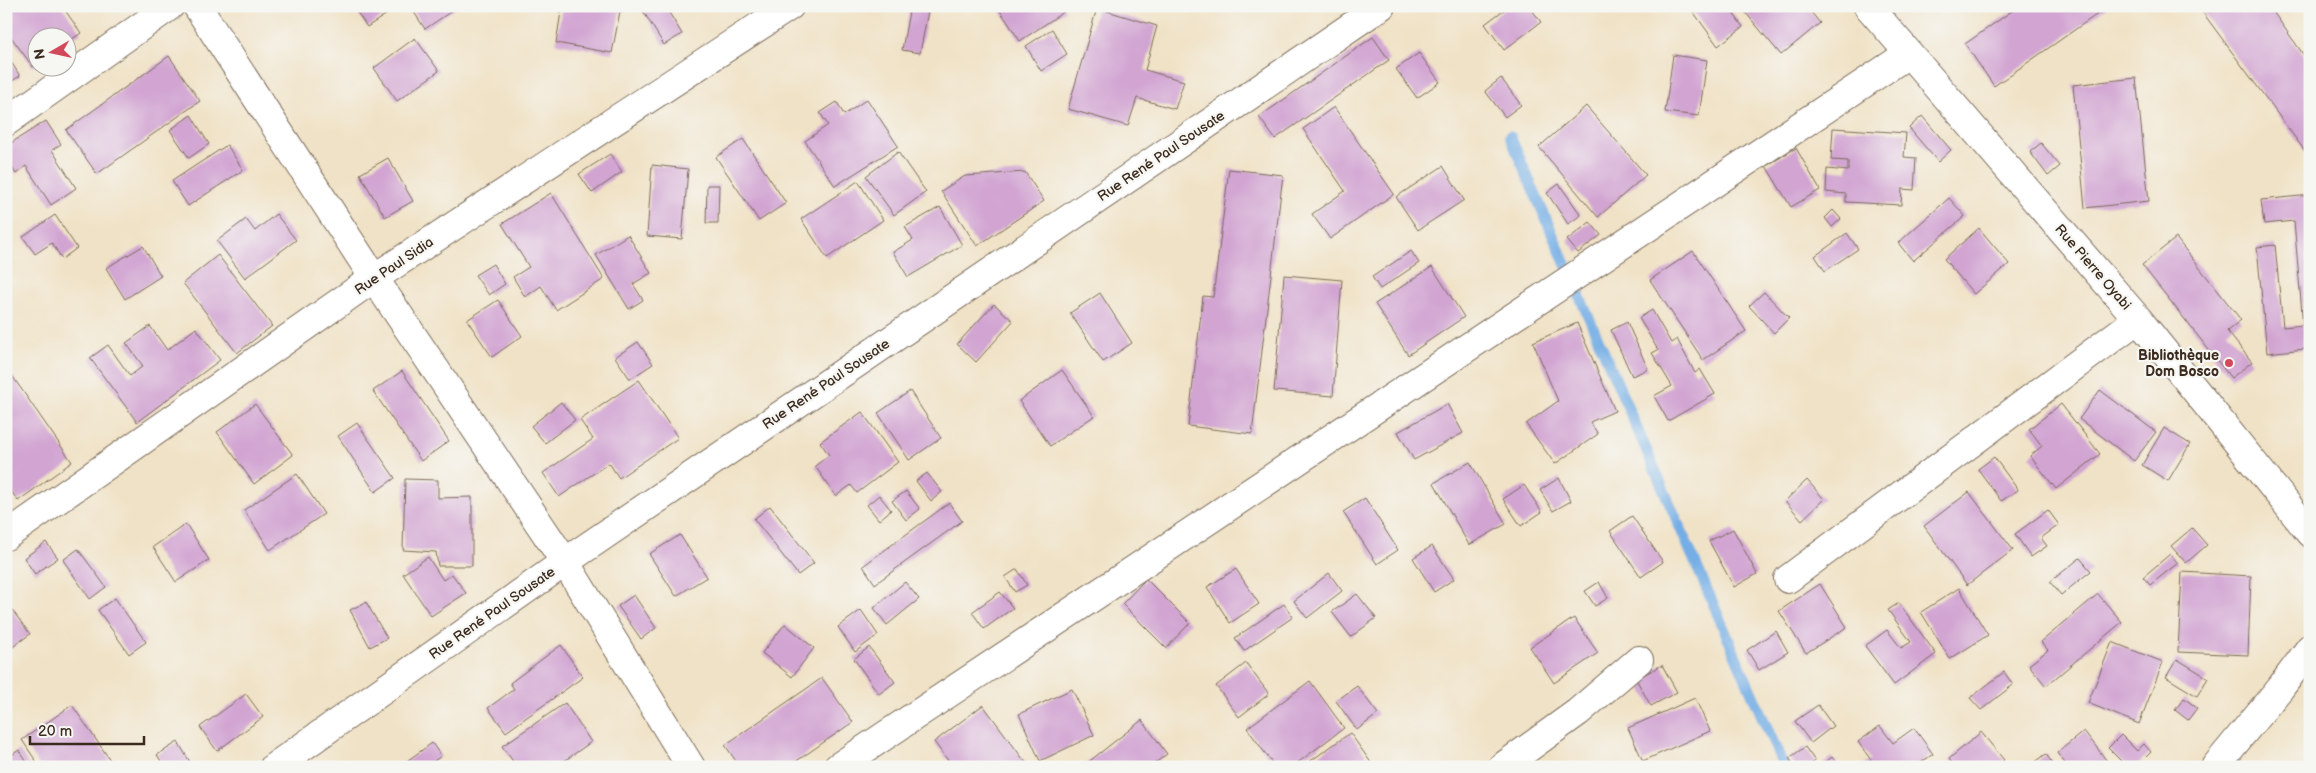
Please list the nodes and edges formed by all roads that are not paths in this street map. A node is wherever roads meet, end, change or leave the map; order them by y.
1 (170, 6) edge
2 (198, 6) edge
3 (790, 6) edge
4 (1381, 6) edge
5 (1868, 6) edge
6 (1908, 54) junction
7 (6, 122) edge
8 (374, 278) junction
9 (2138, 319) junction
10 (2310, 533) edge
11 (6, 536) edge
12 (565, 562) junction
13 (1788, 579) dead end
14 (2310, 648) edge
15 (1640, 660) dead end
16 (274, 767) edge
17 (691, 767) edge
18 (838, 767) edge
19 (1502, 767) edge
20 (2216, 767) edge

1 - 7 street
2 - 8 street
3 - 8 street, Rue Paul Sidia
4 - 12 street, Rue René Paul Sousate
5 - 6 street, Rue Pierre Oyabi
6 - 9 street, Rue Pierre Oyabi
6 - 18 street
8 - 11 street, Rue Paul Sidia
8 - 12 street
9 - 10 street, Rue Pierre Oyabi
9 - 13 street
12 - 16 street, Rue René Paul Sousate
12 - 17 street
14 - 20 street
15 - 19 street

